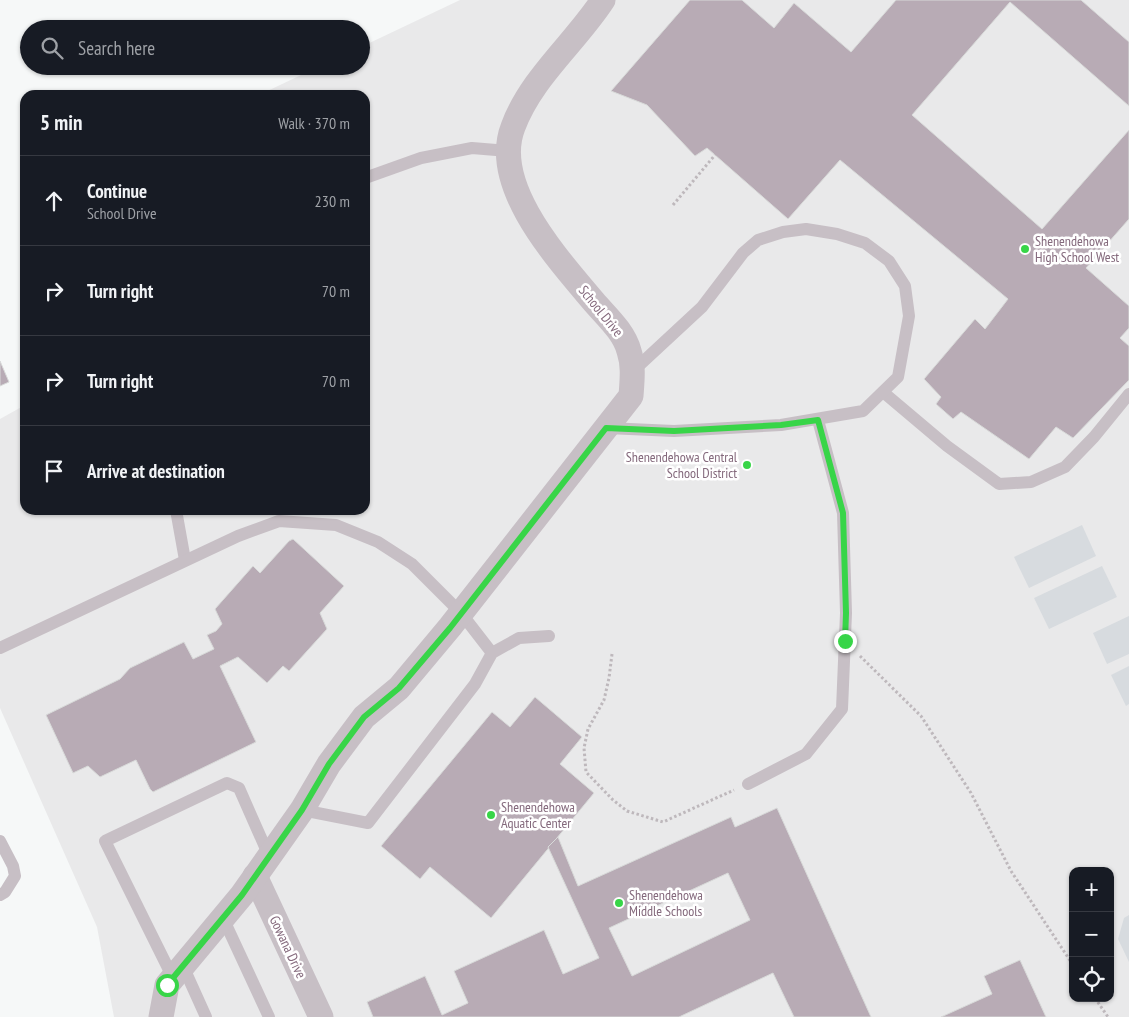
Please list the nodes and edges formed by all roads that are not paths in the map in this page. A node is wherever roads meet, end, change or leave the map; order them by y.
1 (603, 0) edge
2 (508, 151) junction
3 (370, 176) edge
4 (634, 371) junction
5 (883, 392) junction
6 (1129, 394) edge
7 (818, 420) junction
8 (606, 428) junction
9 (177, 515) edge
10 (185, 560) junction
11 (461, 613) junction
12 (549, 636) dead end
13 (0, 648) edge
14 (492, 654) junction
15 (748, 784) road end
16 (302, 810) junction
17 (0, 841) edge
18 (269, 856) junction
19 (255, 876) junction
20 (0, 895) edge
21 (223, 918) junction
22 (178, 972) junction
23 (161, 1017) edge
24 (206, 1017) edge
25 (269, 1017) edge
26 (321, 1017) edge

1 - 2 street, School Drive
2 - 3 lane
2 - 4 street, School Drive
4 - 5 lane
4 - 8 street, School Drive
5 - 6 lane
5 - 7 lane
7 - 8 lane
7 - 15 lane
8 - 11 street, School Drive
9 - 10 lane
10 - 11 lane
10 - 13 lane
11 - 14 lane
11 - 16 street, School Drive
12 - 14 lane
14 - 16 lane
16 - 18 street, School Drive
17 - 20 lane
18 - 19 street, School Drive
18 - 22 lane
19 - 21 street, School Drive
19 - 26 street, Gowana Drive
21 - 22 street, School Drive
21 - 25 lane
22 - 23 street, School Drive
22 - 24 lane

